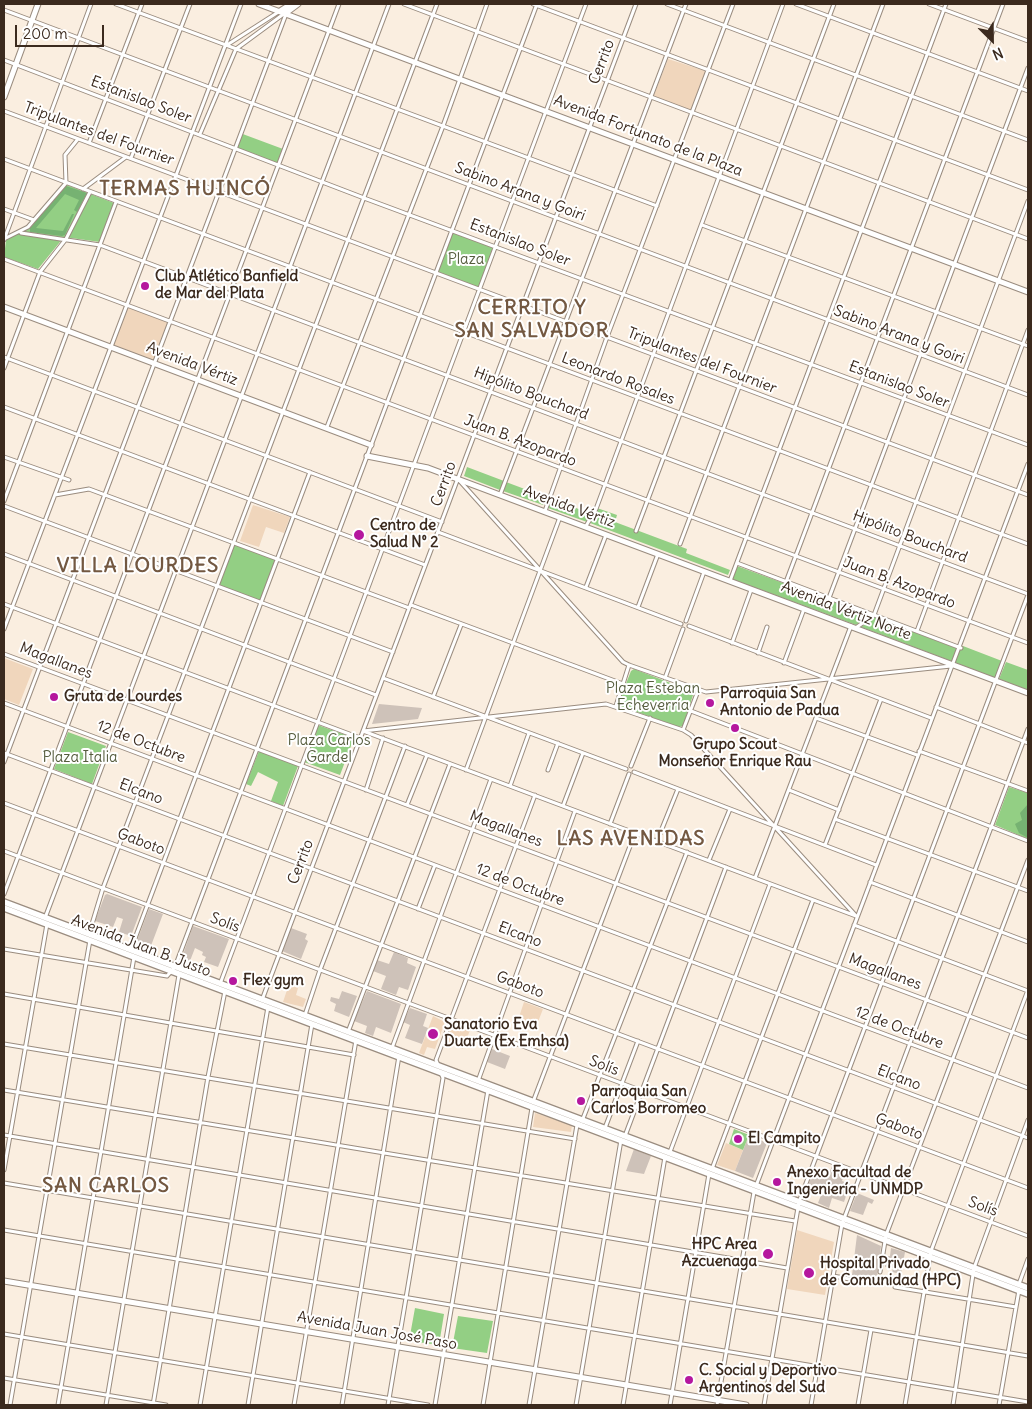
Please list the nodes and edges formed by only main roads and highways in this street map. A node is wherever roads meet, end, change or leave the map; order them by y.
1 (38, 4) edge
2 (259, 4) edge
3 (291, 4) edge
4 (298, 4) edge
5 (283, 12) junction
6 (4, 97) edge
7 (1028, 292) edge
8 (4, 307) edge
9 (371, 445) road end
10 (367, 456) road end
11 (730, 581) joint
12 (1028, 693) edge
13 (4, 902) edge
14 (4, 908) edge
15 (46, 921) junction
16 (89, 937) junction
17 (174, 969) junction
18 (304, 1018) junction
19 (313, 1021) junction
20 (439, 1069) junction
21 (533, 1104) junction
22 (580, 1122) junction
23 (623, 1138) junction
24 (4, 1281) edge
25 (1019, 1287) junction
26 (1028, 1288) edge
27 (1028, 1294) edge
28 (717, 1403) edge
29 (746, 1405) edge

1 - 6 main road
2 - 5 main road, Avenida Fortunato de la Plaza
3 - 5 main road
4 - 5 main road
5 - 7 main road, Avenida Fortunato de la Plaza
8 - 9 main road, Avenida Vértiz
10 - 11 main road, Avenida Vértiz
11 - 12 main road, Avenida Vértiz Norte
13 - 15 main road, Avenida Juan B. Justo
14 - 15 main road, Avenida Juan B. Justo
15 - 16 main road, Avenida Juan B. Justo
16 - 17 main road, Avenida Juan B. Justo
16 - 17 main road, Avenida Juan B. Justo
17 - 18 main road, Avenida Juan B. Justo
17 - 18 main road, Avenida Juan B. Justo
18 - 19 main road, Avenida Juan B. Justo
19 - 20 main road, Avenida Juan B. Justo
19 - 20 main road, Avenida Juan B. Justo
20 - 21 main road, Avenida Juan B. Justo
20 - 21 main road, Avenida Juan B. Justo
21 - 22 main road, Avenida Juan B. Justo
22 - 23 main road, Avenida Juan B. Justo
22 - 23 main road, Avenida Juan B. Justo
23 - 25 main road, Avenida Juan B. Justo
24 - 28 main road, Avenida Juan José Paso
25 - 26 main road, Avenida Juan B. Justo
25 - 27 main road, Avenida Juan B. Justo
28 - 29 main road, Avenida Juan José Paso

